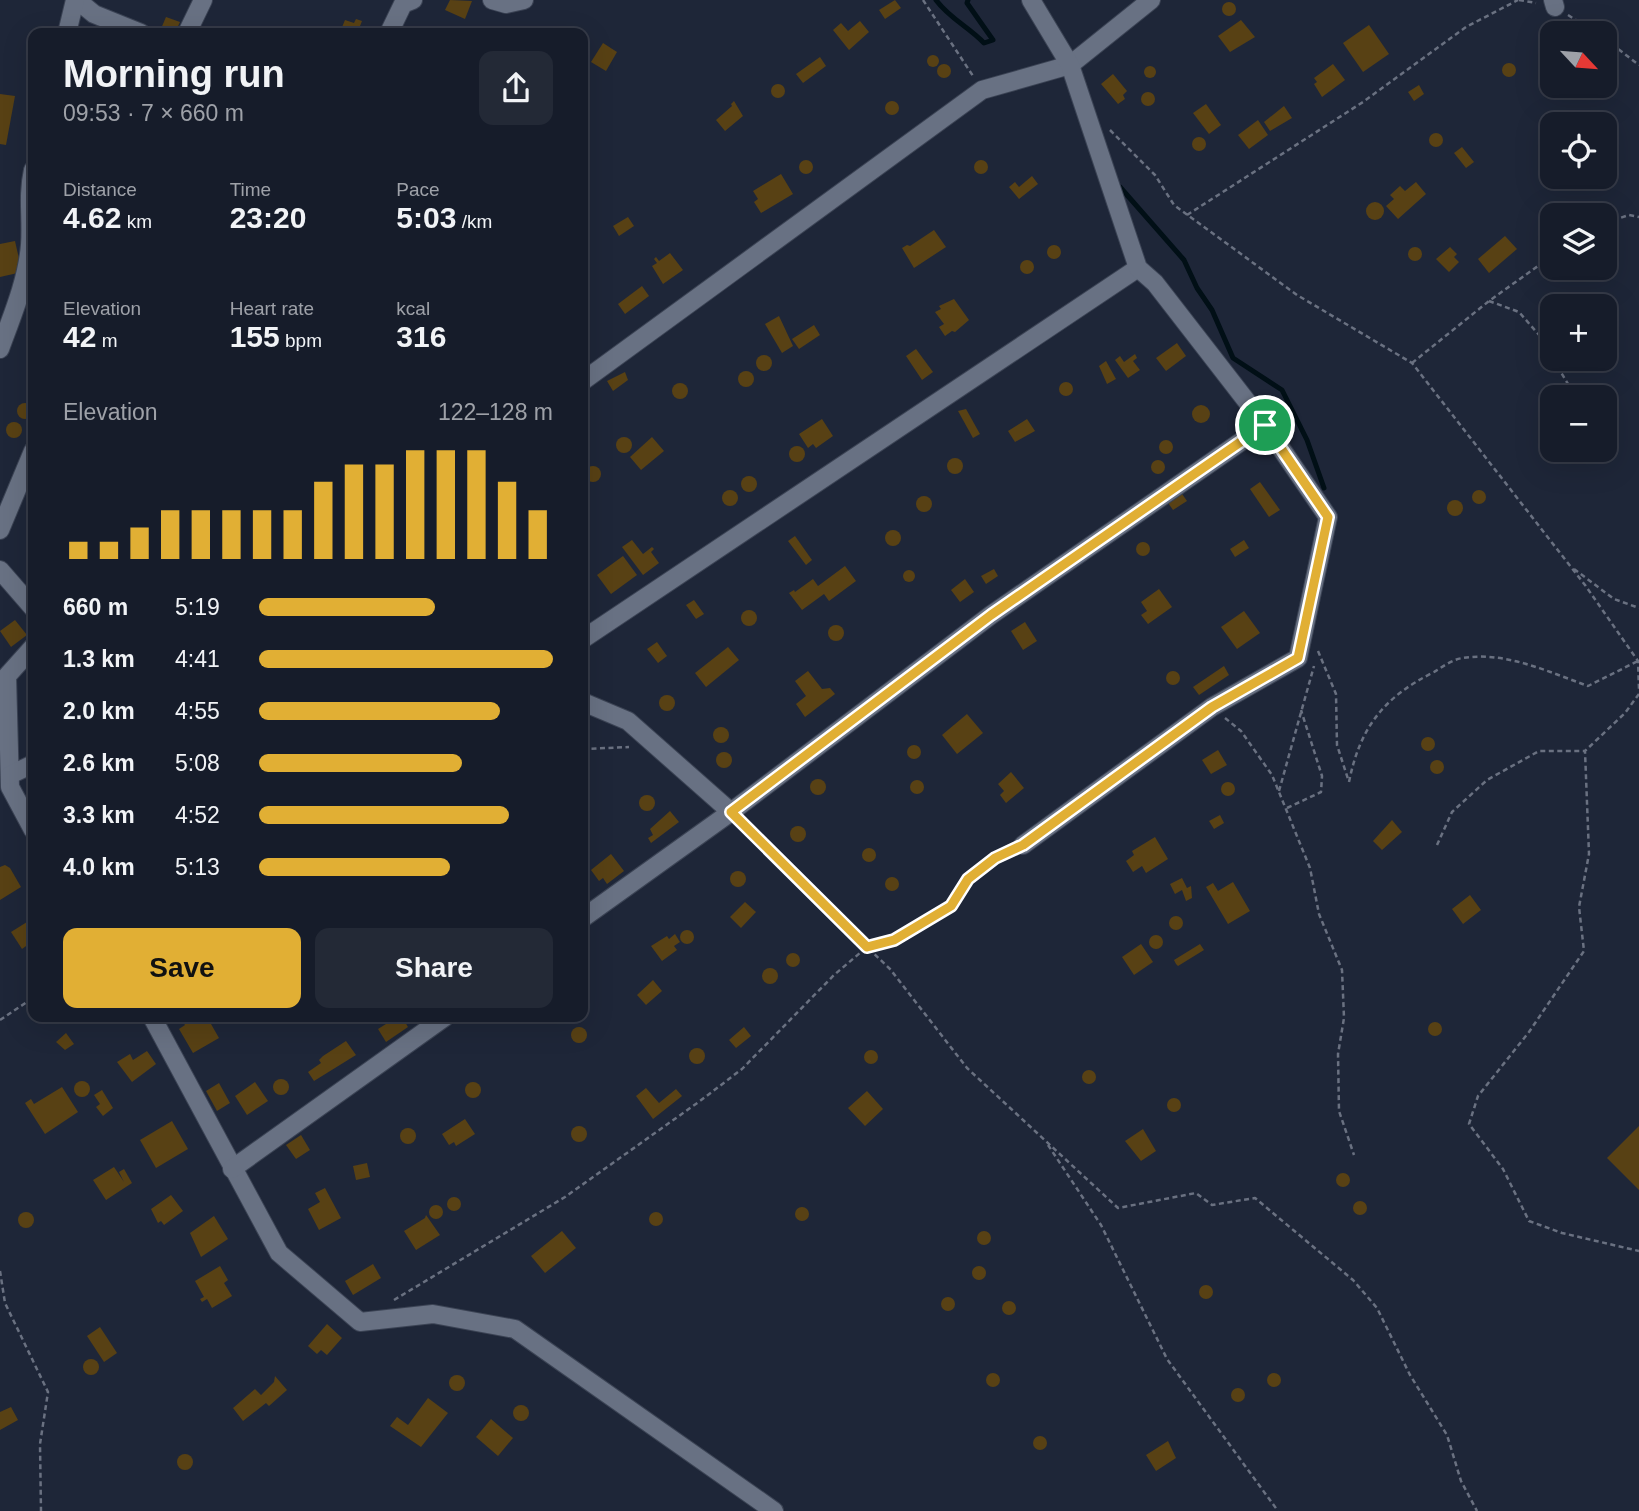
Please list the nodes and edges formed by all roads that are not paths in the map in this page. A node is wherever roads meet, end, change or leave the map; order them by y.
1 (76, 0) edge
2 (203, 0) edge
3 (492, 0) edge
4 (524, 0) edge
5 (1031, 0) edge
6 (1151, 0) edge
7 (407, 1) edge
8 (68, 28) edge
9 (129, 28) edge
10 (189, 28) edge
11 (391, 28) edge
12 (1070, 65) junction
13 (28, 255) edge
14 (1138, 268) junction
15 (0, 349) edge
16 (588, 377) edge
17 (1265, 425) junction
18 (28, 463) edge
19 (0, 530) edge
20 (0, 570) edge
21 (28, 602) edge
22 (588, 636) edge
23 (28, 653) edge
24 (588, 704) edge
25 (28, 768) edge
26 (7, 785) edge
27 (731, 812) junction
28 (28, 821) edge
29 (1023, 845) road end
30 (588, 914) edge
31 (155, 1022) edge
32 (438, 1022) edge
33 (232, 1170) junction
34 (774, 1511) edge

1 - 8 street
1 - 9 street
2 - 10 street
3 - 4 street
5 - 12 street
6 - 12 street
7 - 11 street
12 - 14 street
12 - 16 street
13 - 15 street
14 - 17 street
14 - 22 street
17 - 27 street
17 - 29 street
18 - 19 street
20 - 21 street
23 - 26 street
24 - 27 street
25 - 26 street
26 - 28 street
27 - 30 street
31 - 33 street
32 - 33 street
33 - 34 street

